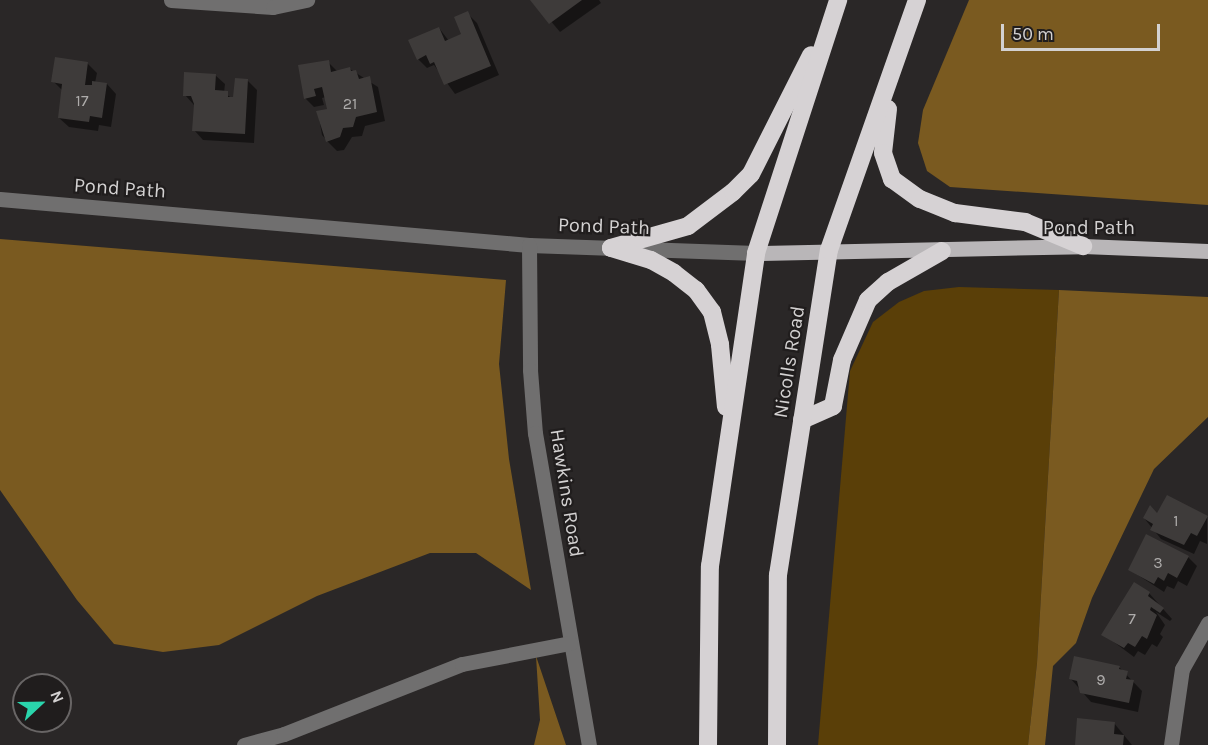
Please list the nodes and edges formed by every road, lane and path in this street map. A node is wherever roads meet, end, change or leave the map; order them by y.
1 (171, 0) edge
2 (307, 0) edge
3 (838, 0) edge
4 (917, 0) edge
5 (828, 27) junction
6 (898, 48) junction
7 (0, 199) edge
8 (529, 245) junction
9 (1083, 246) junction
10 (610, 248) junction
11 (829, 250) junction
12 (942, 251) junction
13 (1208, 251) edge
14 (756, 253) junction
15 (802, 420) junction
16 (729, 435) junction
17 (1208, 623) edge
18 (570, 643) junction
19 (281, 740) edge
20 (244, 745) edge
21 (589, 745) edge
22 (708, 745) edge
23 (777, 745) edge
24 (1171, 745) edge

1 - 2 street
3 - 5 highway
4 - 6 highway, Nicolls Road
5 - 10 highway
5 - 14 highway
6 - 9 highway
6 - 11 highway, Nicolls Road
7 - 8 street, Pond Path
8 - 10 street, Pond Path
8 - 18 street, Hawkins Road
9 - 12 main road, Pond Path
9 - 13 main road, Pond Path
10 - 14 street, Pond Path
10 - 16 highway
11 - 12 main road, Pond Path
11 - 14 main road, Pond Path
11 - 15 highway, Nicolls Road
12 - 15 highway
14 - 16 highway
15 - 23 highway, Nicolls Road
16 - 22 highway
17 - 24 street
18 - 19 street
18 - 21 street, Hawkins Road
19 - 20 street

